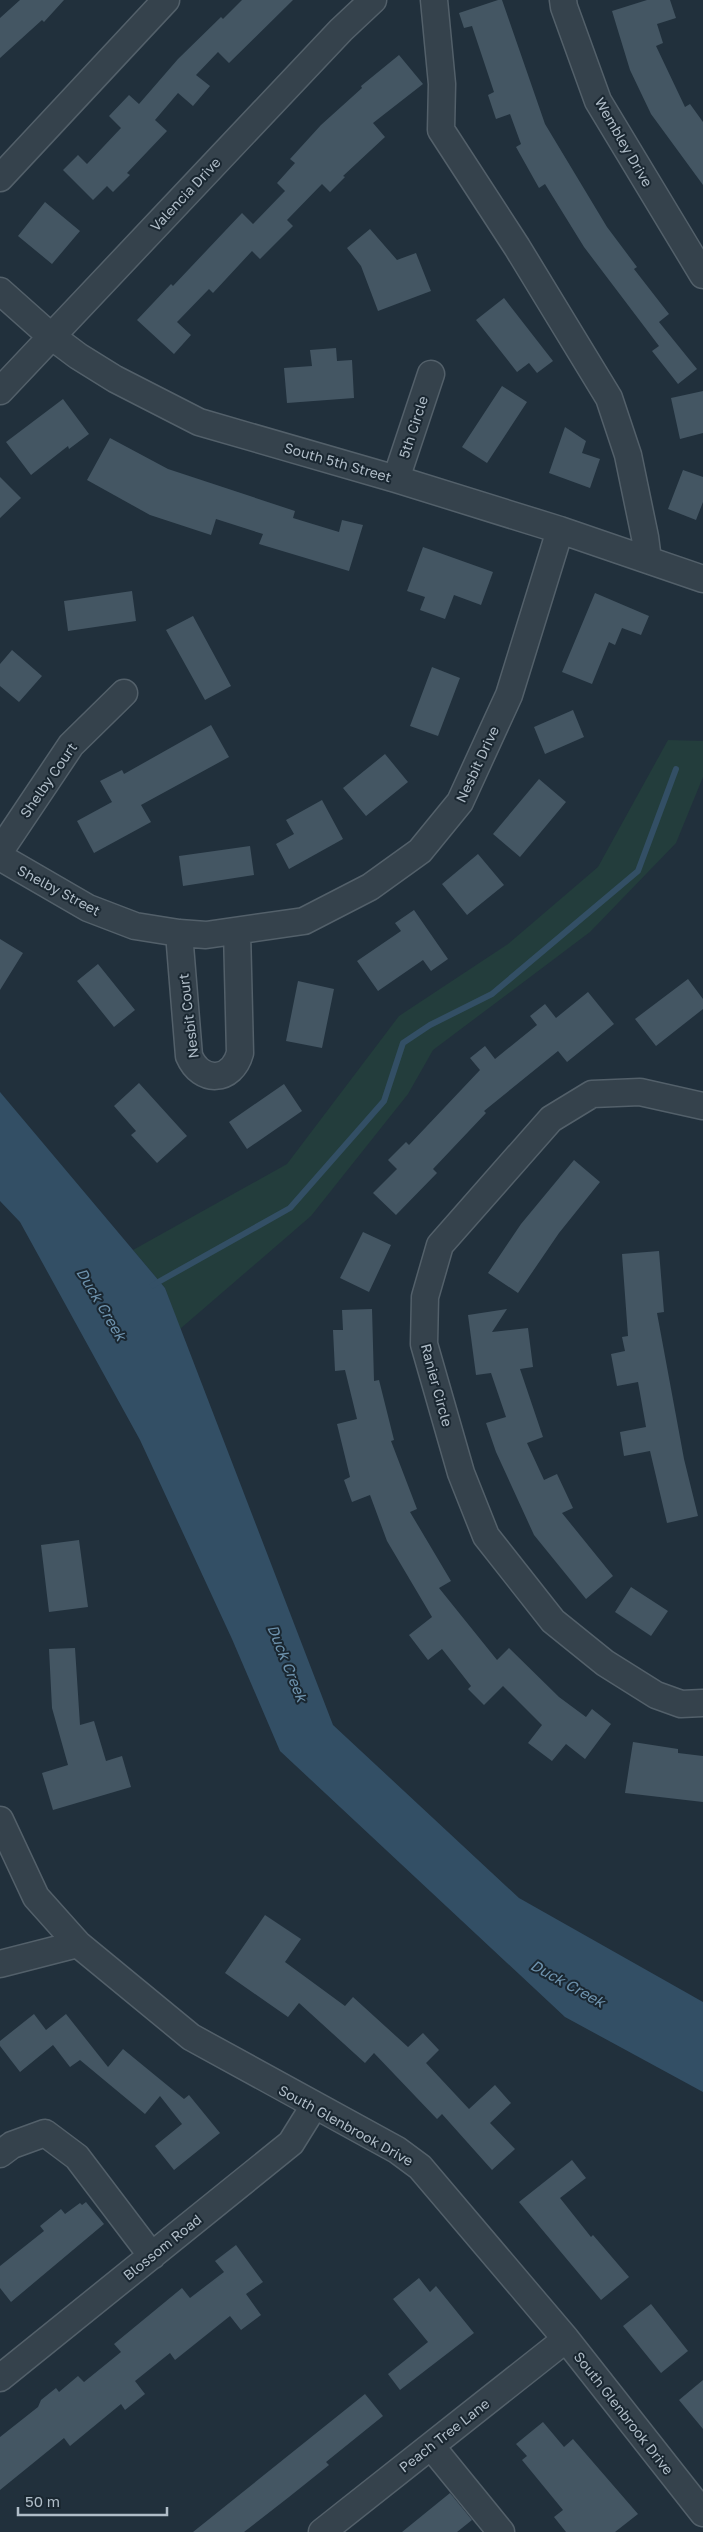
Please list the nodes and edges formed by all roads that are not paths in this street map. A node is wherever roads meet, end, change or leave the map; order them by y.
1 (166, 0) edge
2 (374, 0) edge
3 (434, 0) edge
4 (564, 0) edge
5 (0, 178) edge
6 (703, 276) edge
7 (0, 291) edge
8 (51, 336) junction
9 (430, 374) dead end
10 (0, 391) edge
11 (396, 479) junction
12 (560, 530) junction
13 (648, 560) junction
14 (703, 579) edge
15 (124, 693) dead end
16 (0, 851) edge
17 (0, 857) edge
18 (237, 931) junction
19 (179, 933) junction
20 (703, 1106) edge
21 (703, 1703) edge
22 (0, 1820) edge
23 (78, 1944) junction
24 (0, 1964) edge
25 (314, 2106) junction
26 (0, 2154) edge
27 (152, 2256) junction
28 (566, 2339) junction
29 (0, 2378) edge
30 (431, 2446) junction
31 (703, 2513) edge
32 (322, 2532) edge
33 (501, 2532) edge

1 - 5 street
2 - 8 street, Valencia Drive
3 - 13 street
4 - 6 street, Wembley Drive
7 - 8 street, South 5th Street
8 - 10 street, Valencia Drive
8 - 11 street, South 5th Street
9 - 11 street, 5th Circle
11 - 12 street, South 5th Street
12 - 13 street, South 5th Street
12 - 18 street, Nesbit Drive
13 - 14 street, South 5th Street
15 - 16 street, Shelby Court
17 - 19 street, Shelby Street
18 - 19 street, Shelby Street
18 - 19 street, Nesbit Court
20 - 21 street, Ranier Circle
22 - 23 street, South Glenbrook Drive
23 - 24 street
23 - 25 street, South Glenbrook Drive
25 - 27 street, Blossom Road
25 - 28 street, South Glenbrook Drive
26 - 27 street
27 - 29 street, Blossom Road
28 - 30 street, Peach Tree Lane
28 - 31 street, South Glenbrook Drive
30 - 32 street, Peach Tree Lane
30 - 33 street

